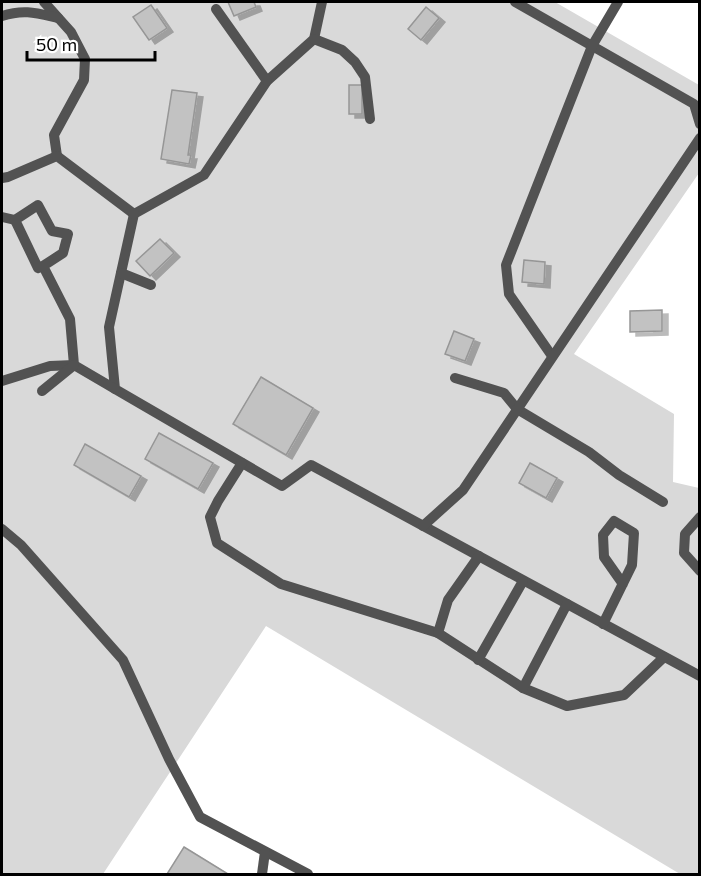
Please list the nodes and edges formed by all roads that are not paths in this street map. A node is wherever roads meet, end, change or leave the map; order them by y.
1 (44, 2) edge
2 (322, 2) edge
3 (515, 2) edge
4 (618, 2) edge
5 (216, 9) dead end
6 (2, 16) edge
7 (59, 18) junction
8 (314, 39) junction
9 (592, 46) junction
10 (267, 81) junction
11 (370, 119) dead end
12 (699, 124) edge
13 (699, 138) edge
14 (57, 156) junction
15 (2, 178) edge
16 (134, 214) junction
17 (2, 217) edge
18 (15, 219) junction
19 (43, 266) junction
20 (121, 273) junction
21 (151, 285) dead end
22 (552, 356) junction
23 (74, 365) junction
24 (454, 378) dead end
25 (2, 381) edge
26 (115, 389) junction
27 (42, 392) dead end
28 (517, 409) junction
29 (242, 463) junction
30 (663, 502) dead end
31 (699, 517) edge
32 (423, 526) junction
33 (2, 529) edge
34 (479, 556) junction
35 (699, 571) edge
36 (523, 580) junction
37 (623, 584) junction
38 (567, 604) junction
39 (603, 624) junction
40 (438, 633) junction
41 (664, 657) junction
42 (478, 660) junction
43 (699, 676) edge
44 (523, 688) junction
45 (266, 852) junction
46 (262, 874) edge
47 (308, 874) edge

1 - 7 lane
2 - 8 lane
3 - 9 lane
4 - 9 lane
5 - 10 lane
6 - 7 lane
7 - 14 lane
8 - 10 lane
8 - 11 lane
9 - 12 lane
9 - 22 lane
10 - 16 lane
13 - 22 lane
14 - 15 lane
14 - 16 lane
16 - 20 lane
17 - 18 lane
18 - 19 lane
18 - 19 lane
19 - 23 lane
20 - 21 lane
20 - 26 lane
22 - 28 lane
23 - 25 lane
23 - 26 lane
23 - 27 lane
24 - 28 lane
26 - 29 lane
28 - 30 lane
28 - 32 lane
29 - 32 lane
29 - 40 lane
31 - 35 lane
32 - 34 lane
33 - 45 lane
34 - 36 lane
34 - 40 lane
36 - 38 lane
36 - 42 lane
37 - 37 lane
37 - 39 lane
38 - 39 lane
38 - 44 lane
39 - 41 lane
40 - 42 lane
41 - 43 lane
41 - 44 lane
42 - 44 lane
45 - 46 lane
45 - 47 lane

